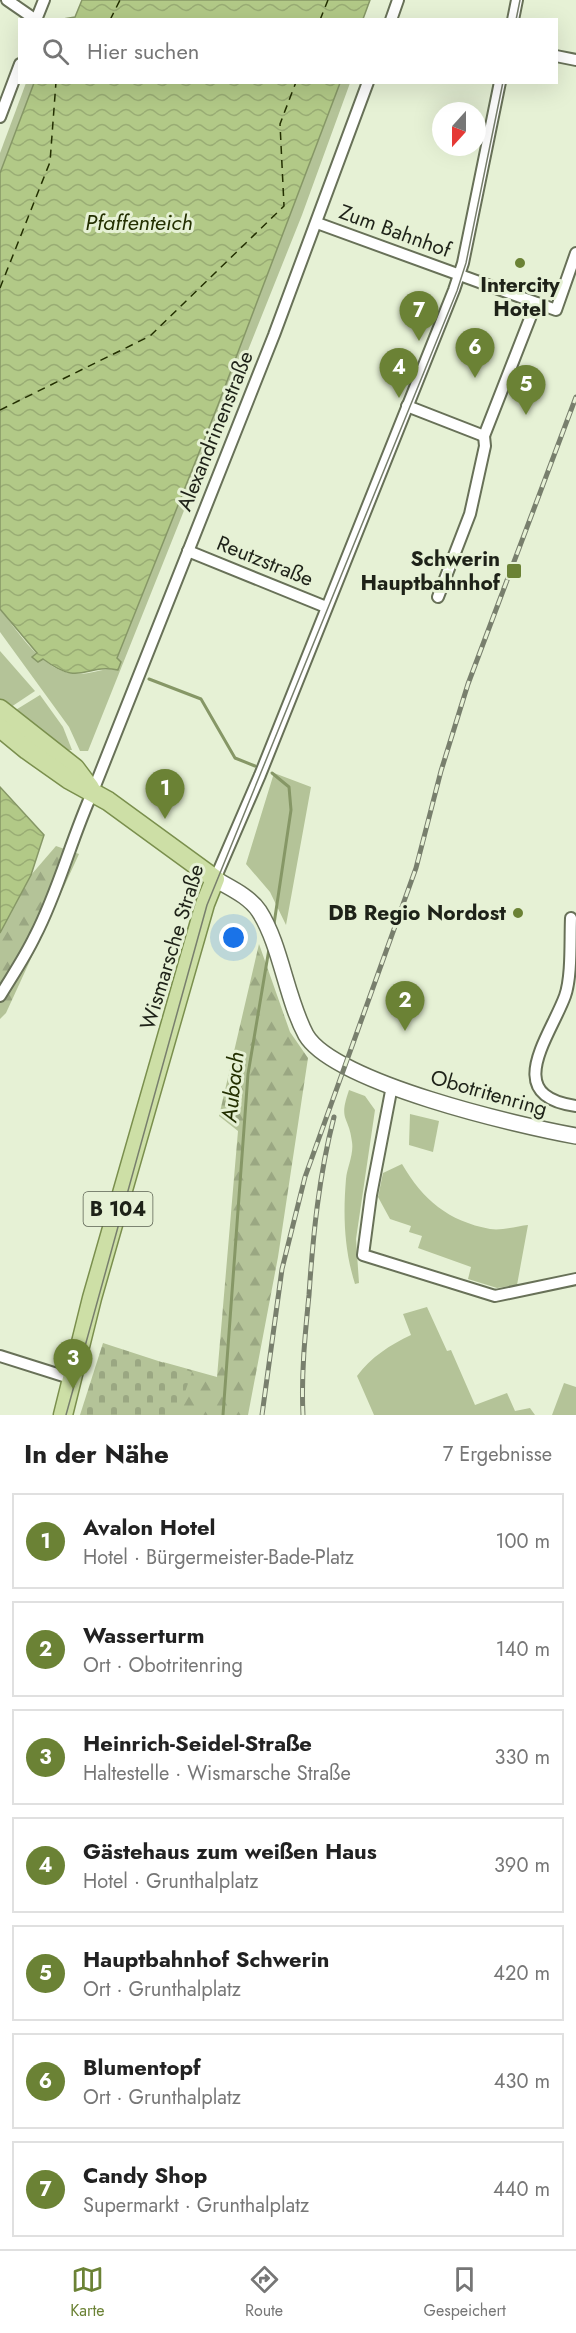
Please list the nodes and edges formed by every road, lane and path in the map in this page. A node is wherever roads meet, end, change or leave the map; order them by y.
1 (7, 0) edge
2 (44, 0) edge
3 (398, 0) edge
4 (517, 0) edge
5 (33, 18) edge
6 (37, 18) edge
7 (392, 18) edge
8 (513, 18) edge
9 (558, 56) edge
10 (576, 60) edge
11 (18, 69) edge
12 (367, 84) edge
13 (500, 84) edge
14 (0, 117) edge
15 (317, 223) junction
16 (576, 253) edge
17 (459, 275) junction
18 (536, 303) junction
19 (407, 406) junction
20 (484, 436) junction
21 (188, 551) junction
22 (438, 597) dead end
23 (326, 608) junction
24 (0, 709) edge
25 (0, 728) edge
26 (93, 792) junction
27 (215, 879) junction
28 (571, 918) dead end
29 (0, 996) edge
30 (392, 1086) junction
31 (576, 1106) edge
32 (576, 1136) edge
33 (576, 1279) edge
34 (0, 1356) edge
35 (73, 1379) junction
36 (63, 1415) edge

1 - 5 street
2 - 6 street
3 - 7 street
4 - 8 street
9 - 10 street
11 - 14 street
12 - 15 street, Alexandrinenstraße
13 - 17 street
15 - 17 street, Zum Bahnhof
15 - 21 street, Alexandrinenstraße
16 - 18 street
17 - 18 street, Zum Bahnhof
17 - 19 street, Wismarsche Straße
18 - 20 street
19 - 20 street
19 - 23 street, Wismarsche Straße
20 - 22 street
21 - 23 street, Reutzstraße
21 - 26 street, Alexandrinenstraße
23 - 27 street, Wismarsche Straße
24 - 26 main road
25 - 26 main road
26 - 27 main road
26 - 29 street, Alexandrinenstraße
27 - 30 street, Obotritenring
27 - 35 main road, Wismarsche Straße / B 104
28 - 31 street
30 - 32 street, Obotritenring
30 - 33 street
34 - 35 street
35 - 36 main road, Wismarsche Straße / B 104

